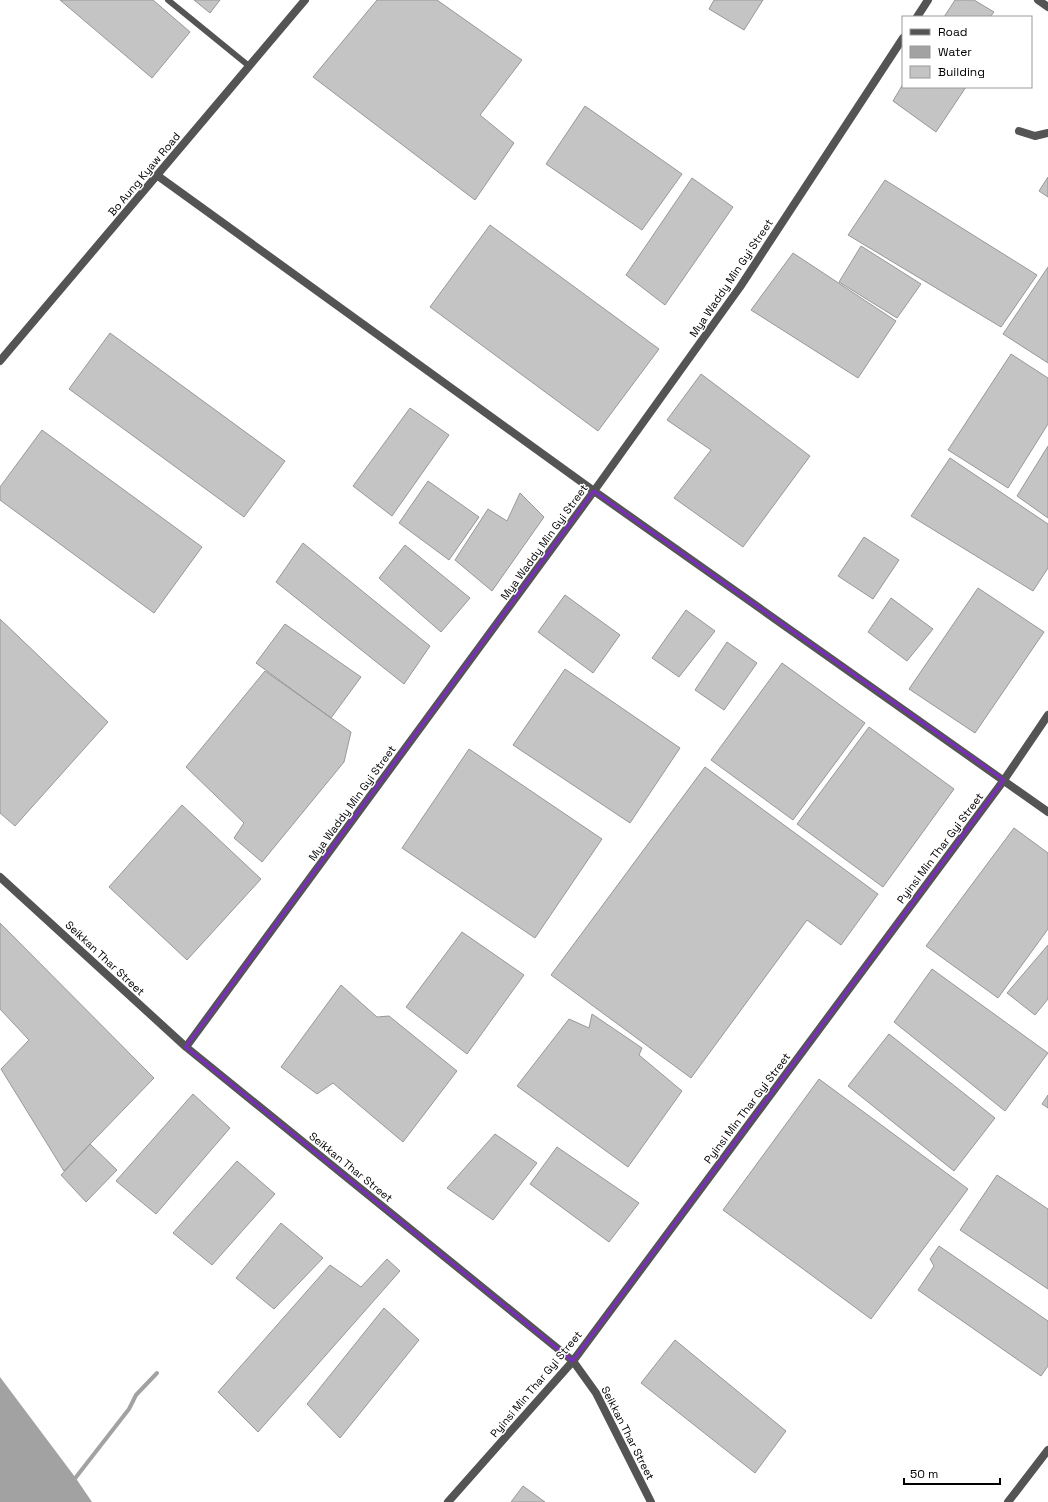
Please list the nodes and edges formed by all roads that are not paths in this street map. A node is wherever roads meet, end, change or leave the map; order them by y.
1 (168, 0) edge
2 (305, 0) edge
3 (928, 0) edge
4 (1038, 0) edge
5 (1048, 7) edge
6 (918, 16) edge
7 (902, 40) edge
8 (249, 66) junction
9 (1019, 131) dead end
10 (1048, 132) edge
11 (158, 176) junction
12 (0, 362) edge
13 (594, 491) junction
14 (1048, 715) edge
15 (1004, 780) junction
16 (1048, 812) edge
17 (0, 876) edge
18 (186, 1047) junction
19 (573, 1361) junction
20 (1048, 1450) edge
21 (448, 1502) edge
22 (651, 1502) edge
23 (1008, 1502) edge

1 - 8 lane
2 - 8 street, Bo Aung Kyaw Road
3 - 6 street
4 - 5 street
7 - 13 street, Mya Waddy Min Gyi Street
8 - 11 street, Bo Aung Kyaw Road
9 - 10 street
11 - 12 street, Bo Aung Kyaw Road
11 - 13 street
13 - 15 street
13 - 18 street, Mya Waddy Min Gyi Street
14 - 15 street, Pyinsi Min Thar Gyi Street
15 - 16 street
15 - 19 street, Pyinsi Min Thar Gyi Street
17 - 18 street, Seikkan Thar Street
18 - 19 street, Seikkan Thar Street
19 - 21 street, Pyinsi Min Thar Gyi Street
19 - 22 street, Seikkan Thar Street
20 - 23 street

